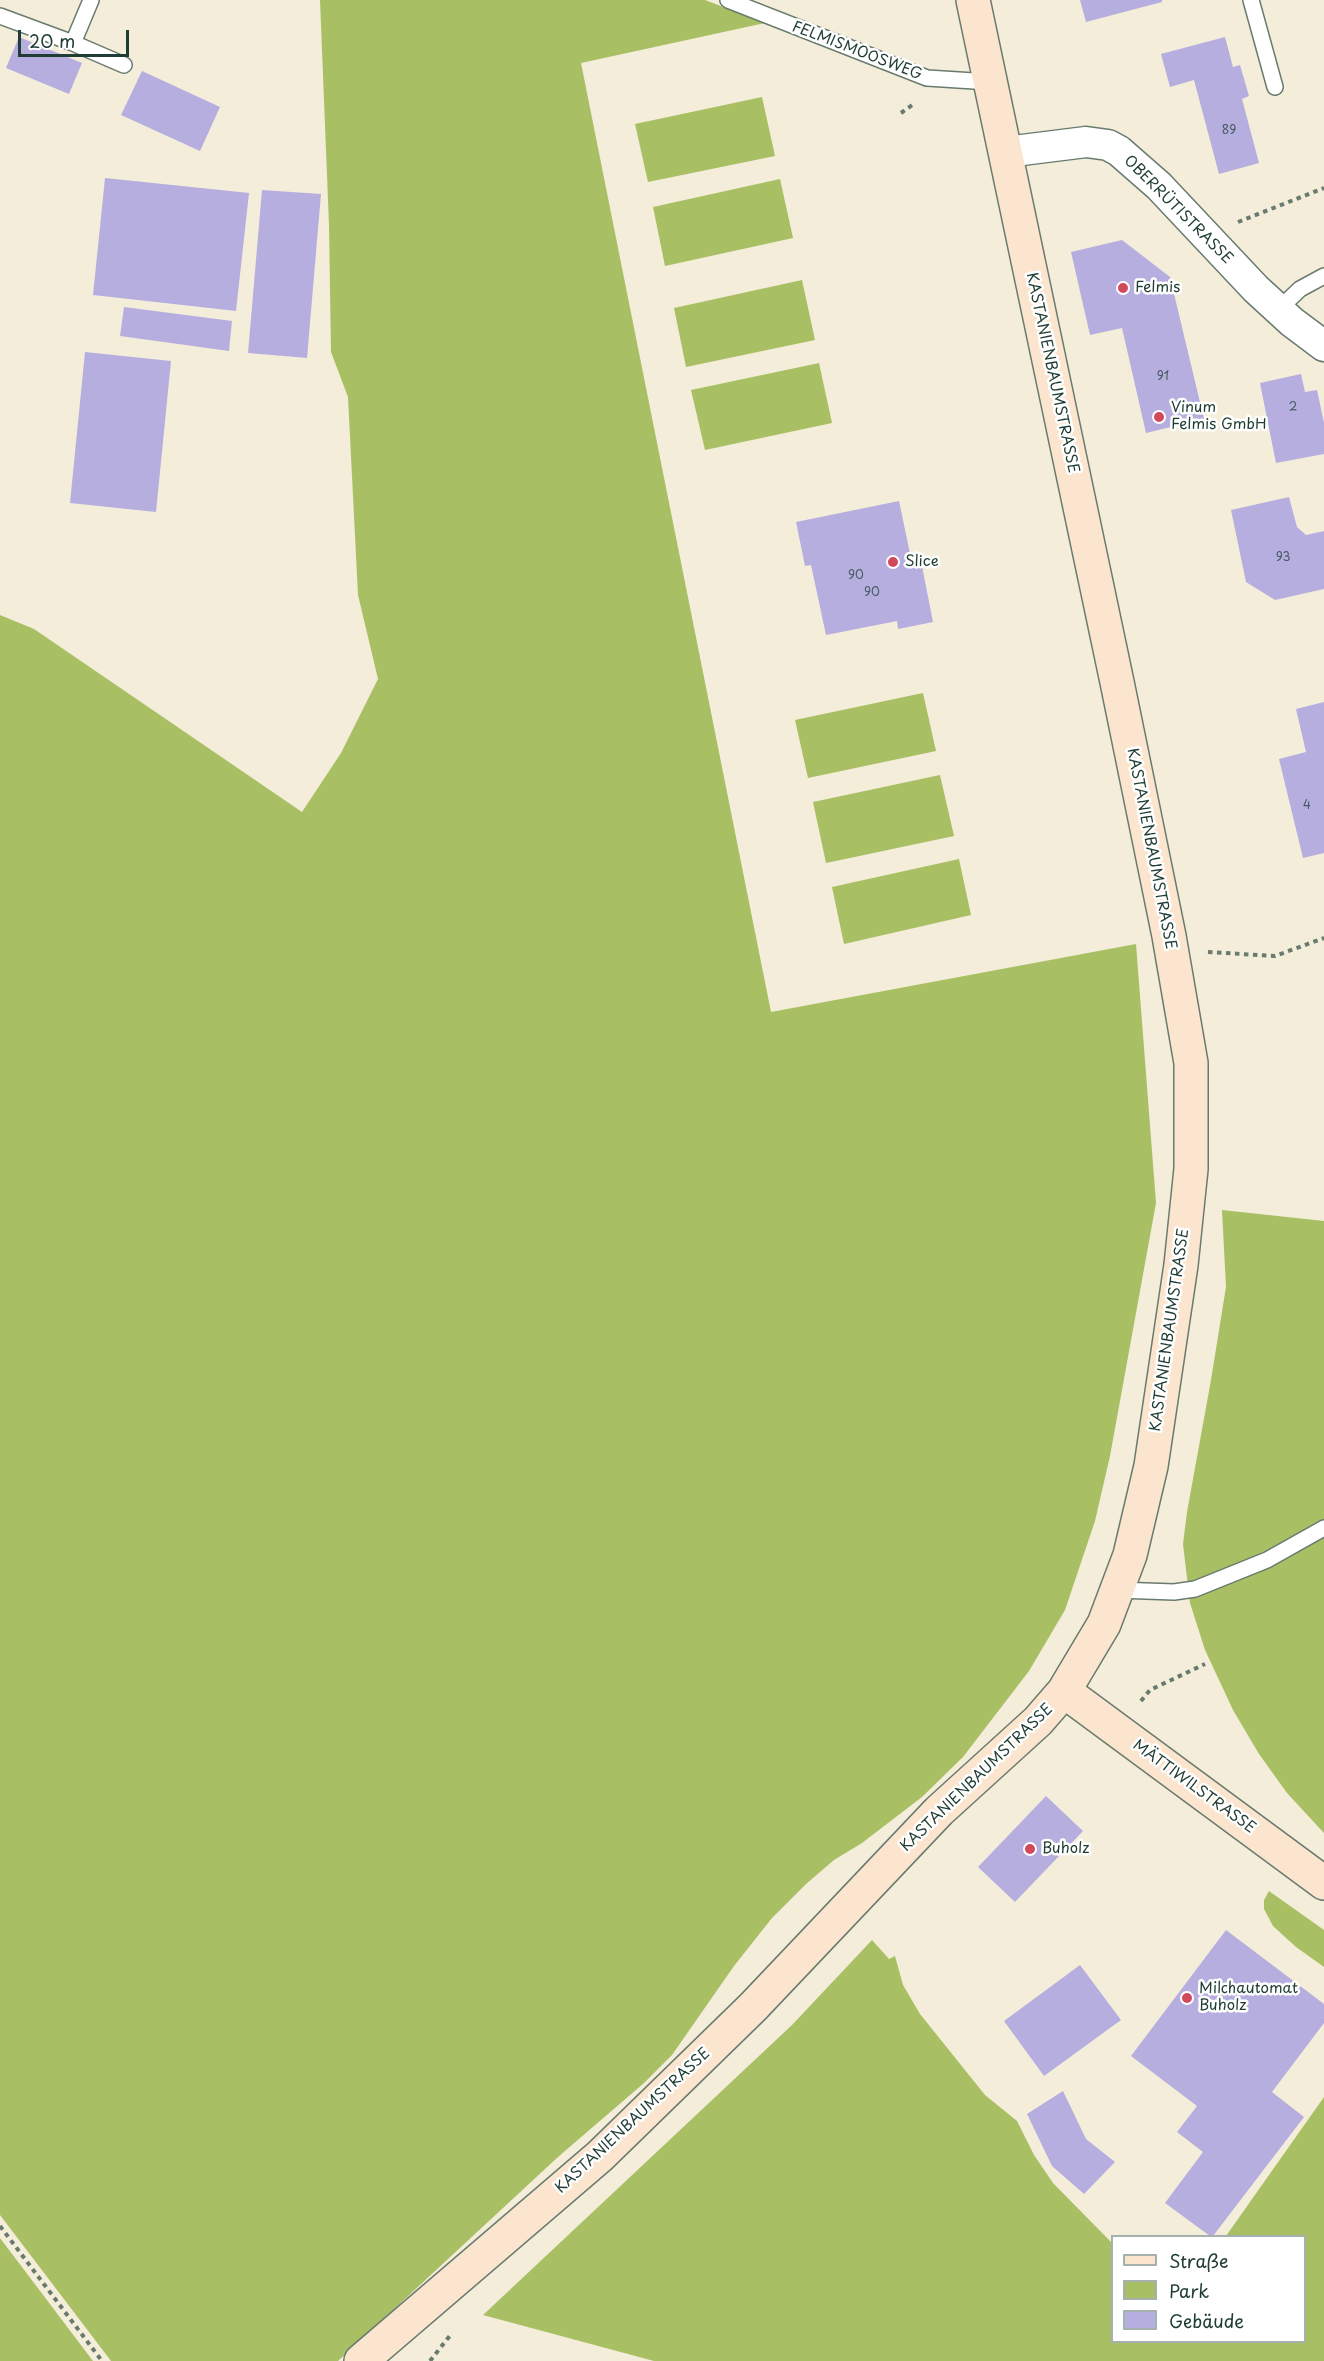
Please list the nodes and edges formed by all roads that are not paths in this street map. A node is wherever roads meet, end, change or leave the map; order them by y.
1 (91, 0) edge
2 (728, 0) edge
3 (973, 0) edge
4 (1251, 0) edge
5 (0, 16) edge
6 (73, 43) junction
7 (124, 65) dead end
8 (990, 82) junction
9 (1275, 87) dead end
10 (1006, 152) junction
11 (1324, 276) edge
12 (1278, 309) junction
13 (1324, 346) edge
14 (1324, 1528) edge
15 (1117, 1590) junction
16 (1064, 1691) junction
17 (1324, 1883) edge
18 (361, 2361) edge

1 - 6 lane
2 - 8 lane, FELMISMOOSWEG
3 - 8 street, KASTANIENBAUMSTRASSE
4 - 9 lane
5 - 6 lane
6 - 7 lane
8 - 10 street, KASTANIENBAUMSTRASSE
10 - 12 street, OBERRÜTISTRASSE
10 - 15 street, KASTANIENBAUMSTRASSE
11 - 12 lane
12 - 13 street, OBERRÜTISTRASSE
14 - 15 lane
15 - 16 street, KASTANIENBAUMSTRASSE
16 - 17 street, MÄTTIWILSTRASSE
16 - 18 street, KASTANIENBAUMSTRASSE

